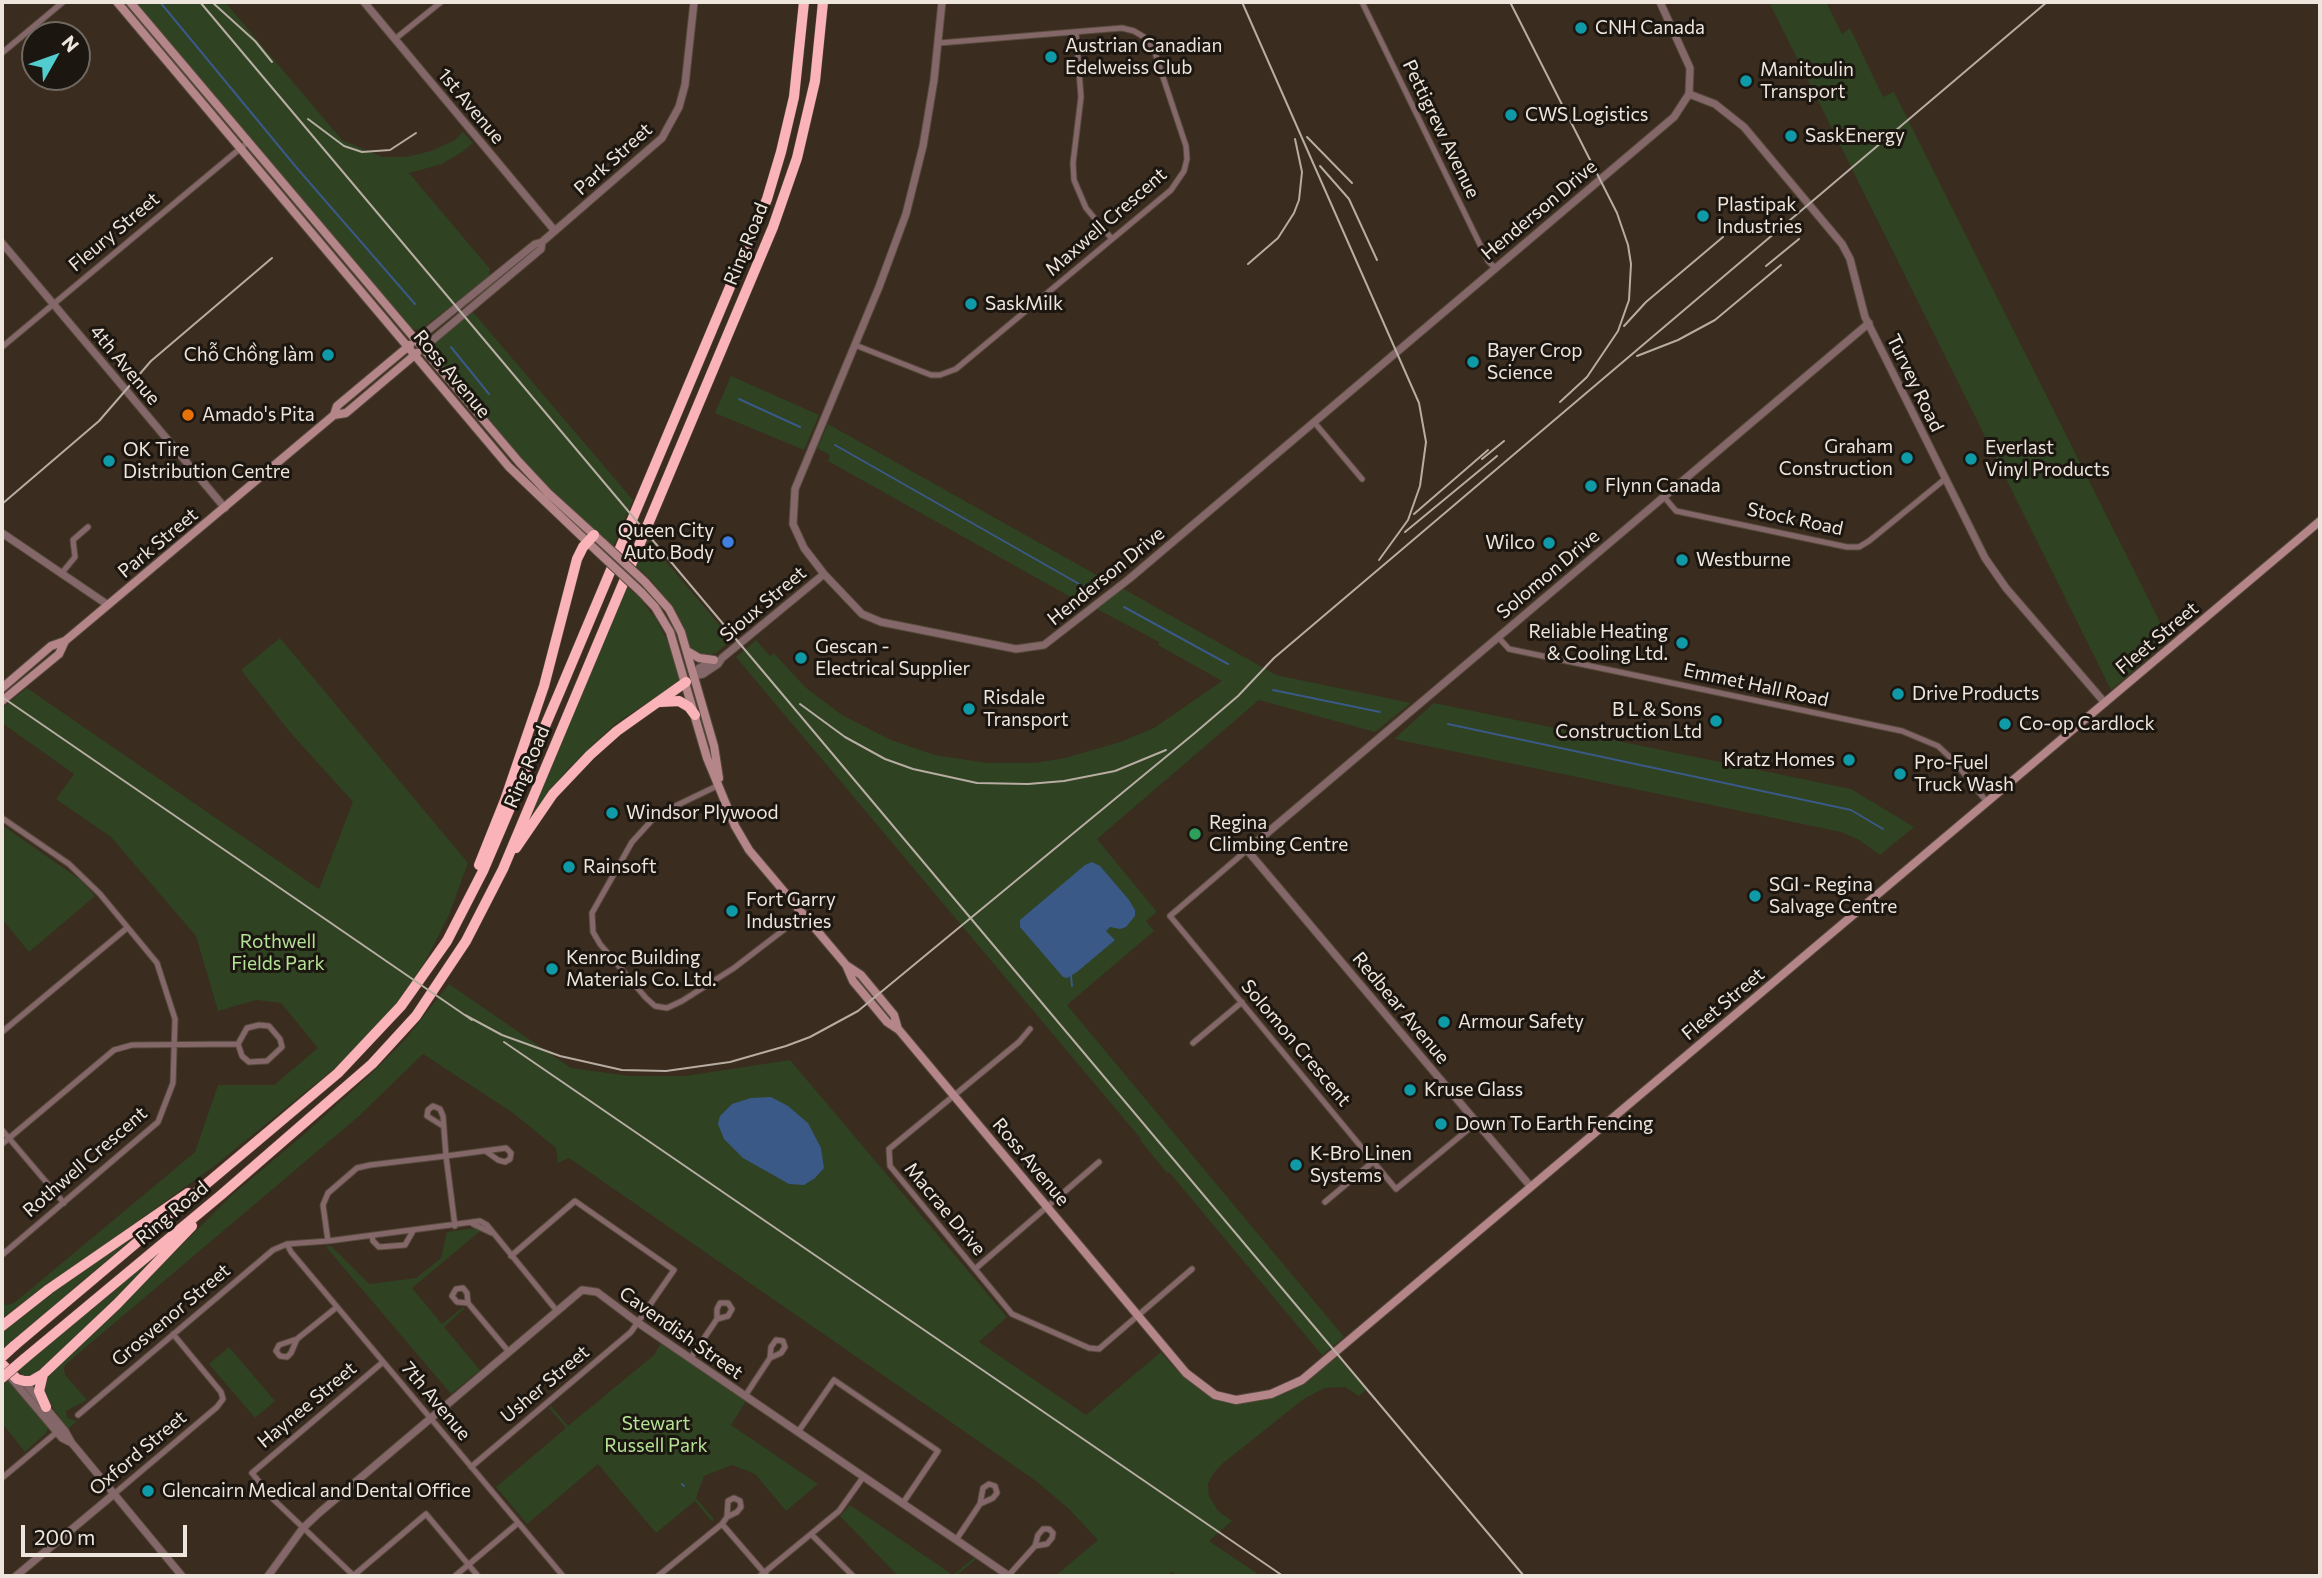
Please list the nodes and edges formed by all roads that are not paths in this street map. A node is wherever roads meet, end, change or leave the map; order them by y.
1 (63, 2) edge
2 (117, 2) edge
3 (130, 2) edge
4 (364, 2) edge
5 (441, 2) edge
6 (694, 2) edge
7 (804, 2) edge
8 (823, 2) edge
9 (942, 2) edge
10 (1362, 2) edge
11 (1660, 2) edge
12 (1076, 32) junction
13 (395, 39) junction
14 (939, 43) junction
15 (2, 53) edge
16 (1689, 94) junction
17 (248, 142) junction
18 (239, 149) junction
19 (555, 232) junction
20 (1112, 239) junction
21 (542, 242) junction
22 (2, 243) edge
23 (1494, 268) junction
24 (52, 303) junction
25 (1868, 323) junction
26 (412, 344) junction
27 (855, 345) junction
28 (2, 347) edge
29 (418, 352) junction
30 (334, 415) junction
31 (1314, 422) junction
32 (1945, 479) junction
33 (1362, 480) dead end
34 (1664, 498) junction
35 (225, 508) junction
36 (2320, 521) edge
37 (88, 527) dead end
38 (2, 533) edge
39 (591, 539) junction
40 (61, 574) junction
41 (824, 574) junction
42 (108, 606) junction
43 (1498, 637) junction
44 (65, 642) junction
45 (687, 650) junction
46 (718, 659) junction
47 (690, 679) junction
48 (2, 688) edge
49 (2, 701) edge
50 (660, 702) junction
51 (2105, 703) junction
52 (695, 715) junction
53 (719, 785) junction
54 (1987, 802) junction
55 (2, 818) edge
56 (1247, 850) junction
57 (503, 869) junction
58 (803, 915) junction
59 (458, 918) junction
60 (127, 928) junction
61 (1242, 1002) junction
62 (1030, 1029) dead end
63 (2, 1032) edge
64 (175, 1043) junction
65 (1193, 1043) dead end
66 (239, 1044) junction
67 (954, 1096) junction
68 (1476, 1123) junction
69 (443, 1126) dead end
70 (2, 1130) edge
71 (9, 1138) junction
72 (2, 1144) edge
73 (487, 1152) dead end
74 (446, 1156) junction
75 (1374, 1161) junction
76 (1100, 1162) dead end
77 (231, 1163) junction
78 (1531, 1187) junction
79 (221, 1195) junction
80 (1325, 1202) dead end
81 (64, 1203) junction
82 (1048, 1207) junction
83 (454, 1226) junction
84 (412, 1231) junction
85 (372, 1236) junction
86 (328, 1241) junction
87 (287, 1244) junction
88 (2, 1255) edge
89 (511, 1256) junction
90 (975, 1269) junction
91 (1192, 1269) dead end
92 (468, 1303) dead end
93 (337, 1307) junction
94 (557, 1311) junction
95 (1139, 1315) junction
96 (718, 1319) dead end
97 (636, 1322) junction
98 (2, 1325) edge
99 (173, 1334) junction
100 (298, 1339) dead end
101 (509, 1352) junction
102 (2, 1356) edge
103 (770, 1358) dead end
104 (690, 1359) junction
105 (383, 1362) junction
106 (2, 1365) edge
107 (43, 1374) junction
108 (2, 1378) edge
109 (24, 1381) junction
110 (744, 1396) junction
111 (46, 1407) junction
112 (78, 1415) dead end
113 (431, 1419) junction
114 (57, 1432) junction
115 (798, 1432) junction
116 (71, 1442) junction
117 (471, 1467) junction
118 (864, 1476) junction
119 (2, 1478) edge
120 (114, 1494) junction
121 (903, 1503) junction
122 (980, 1504) dead end
123 (727, 1517) dead end
124 (518, 1522) junction
125 (722, 1524) junction
126 (303, 1528) junction
127 (811, 1534) junction
128 (956, 1539) junction
129 (1035, 1546) dead end
130 (469, 1565) junction
131 (764, 1575) edge
132 (16, 1576) edge
133 (182, 1576) edge
134 (268, 1576) edge
135 (353, 1576) edge
136 (455, 1576) edge
137 (478, 1576) edge
138 (563, 1576) edge
139 (658, 1576) edge
140 (853, 1576) edge
141 (1009, 1576) edge

1 - 15 street
2 - 18 main road, Ross Avenue
3 - 17 main road, Ross Avenue
4 - 13 street, 1st Avenue
5 - 13 street
6 - 19 street, Park Street
7 - 59 highway, Ring Road
8 - 57 highway, Ring Road
9 - 14 street, Henderson Drive
10 - 23 street, Pettigrew Avenue
11 - 16 street
12 - 14 street, Maxwell Crescent
12 - 20 street
12 - 20 street, Maxwell Crescent
13 - 19 street, 1st Avenue
14 - 27 street, Henderson Drive
16 - 23 street, Henderson Drive
16 - 25 street, Turvey Road
17 - 18 street, Fleury Street
17 - 26 main road, Ross Avenue
18 - 24 street, Fleury Street
18 - 26 main road, Ross Avenue
19 - 21 street, Park Street
20 - 27 street, Maxwell Crescent
21 - 26 street, Park Street
21 - 29 street, Park Street
22 - 24 street, 4th Avenue
23 - 31 street, Henderson Drive
24 - 28 street, Fleury Street
24 - 35 street, 4th Avenue
25 - 32 street, Turvey Road
25 - 34 street, Solomon Drive
26 - 29 main road, Ross Avenue
26 - 30 main road, Park Street
27 - 41 street, Henderson Drive
29 - 30 main road, Park Street
29 - 39 main road, Ross Avenue
30 - 35 main road, Park Street
31 - 33 street
31 - 41 street, Henderson Drive
32 - 34 street, Stock Road
32 - 51 street, Turvey Road
34 - 43 street, Solomon Drive
35 - 42 main road, Park Street
36 - 51 main road, Fleet Street
37 - 40 street
38 - 40 street
39 - 45 main road, Ross Avenue, bridge
39 - 47 main road, Ross Avenue, bridge
39 - 59 highway
40 - 42 street
41 - 46 street, Sioux Street
42 - 44 main road, Park Street
43 - 54 street, Emmet Hall Road
43 - 56 street, Solomon Drive
44 - 48 main road, Park Street
44 - 49 main road, Park Street
45 - 46 main road
45 - 47 main road, Ross Avenue
46 - 47 street, Sioux Street
47 - 50 highway
47 - 52 main road, Ross Avenue
47 - 53 main road, Ross Avenue
50 - 52 highway
50 - 57 highway
51 - 54 main road, Fleet Street
52 - 53 main road, Ross Avenue
53 - 58 main road, Ross Avenue
53 - 58 street
54 - 78 main road, Fleet Street
55 - 60 street, Rothwell Crescent
56 - 61 street, Solomon Crescent
56 - 68 street, Redbear Avenue
57 - 79 highway, Ring Road
58 - 67 main road, Ross Avenue
59 - 77 highway, Ring Road
60 - 63 street
60 - 64 street, Rothwell Crescent
61 - 65 street
61 - 75 street, Solomon Crescent
62 - 67 street, Macrae Drive
64 - 66 street
64 - 71 street
64 - 81 street, Rothwell Crescent
66 - 66 street
67 - 82 main road, Ross Avenue
67 - 90 street, Macrae Drive
68 - 75 street, Solomon Crescent
68 - 78 street, Redbear Avenue
69 - 74 street
70 - 71 street
71 - 72 street
71 - 81 street
73 - 74 street
74 - 83 street
74 - 86 street
75 - 80 street
76 - 82 street
77 - 98 highway
77 - 102 highway, Ring Road, bridge
78 - 95 main road, Fleet Street
79 - 107 highway
79 - 108 highway, Ring Road, bridge
81 - 88 street, Rothwell Crescent
82 - 90 street
82 - 95 main road, Ross Avenue
83 - 84 street
83 - 89 street
84 - 85 street
84 - 85 street
85 - 86 street
86 - 87 street
87 - 93 street, 7th Avenue
87 - 99 street, Grosvenor Street
89 - 94 street
89 - 97 street, Usher Street
90 - 95 street, Macrae Drive
91 - 95 street, Macrae Drive
92 - 101 street
93 - 100 street
93 - 105 street, 7th Avenue
94 - 97 street, Cavendish Street
94 - 101 street, Cavendish Street
96 - 104 street
97 - 104 street, Cavendish Street
97 - 117 street, Usher Street
99 - 112 street, Grosvenor Street
99 - 120 street, Oxford Street
101 - 113 street, Cavendish Street
102 - 109 street
103 - 110 street
104 - 110 street, Cavendish Street
105 - 113 street, 7th Avenue
105 - 126 street, Haynee Street
106 - 109 highway
106 - 114 street
107 - 109 highway
107 - 111 highway
109 - 111 street
110 - 115 street, Cavendish Street
111 - 116 street
113 - 117 street, 7th Avenue
113 - 126 street, Cavendish Street
114 - 116 street
114 - 119 street
115 - 118 street, Cavendish Street
115 - 121 street
116 - 120 street
117 - 124 street, 7th Avenue
118 - 121 street, Cavendish Street
118 - 127 street
120 - 132 street, Oxford Street
120 - 133 street
121 - 128 street, Cavendish Street
122 - 128 street
123 - 125 street
124 - 130 street
124 - 138 street, 7th Avenue
125 - 131 street
125 - 139 street
126 - 134 street, Cavendish Street
126 - 135 street
127 - 131 street
127 - 140 street
128 - 141 street, Cavendish Street
129 - 141 street
130 - 135 street
130 - 136 street
130 - 137 street

